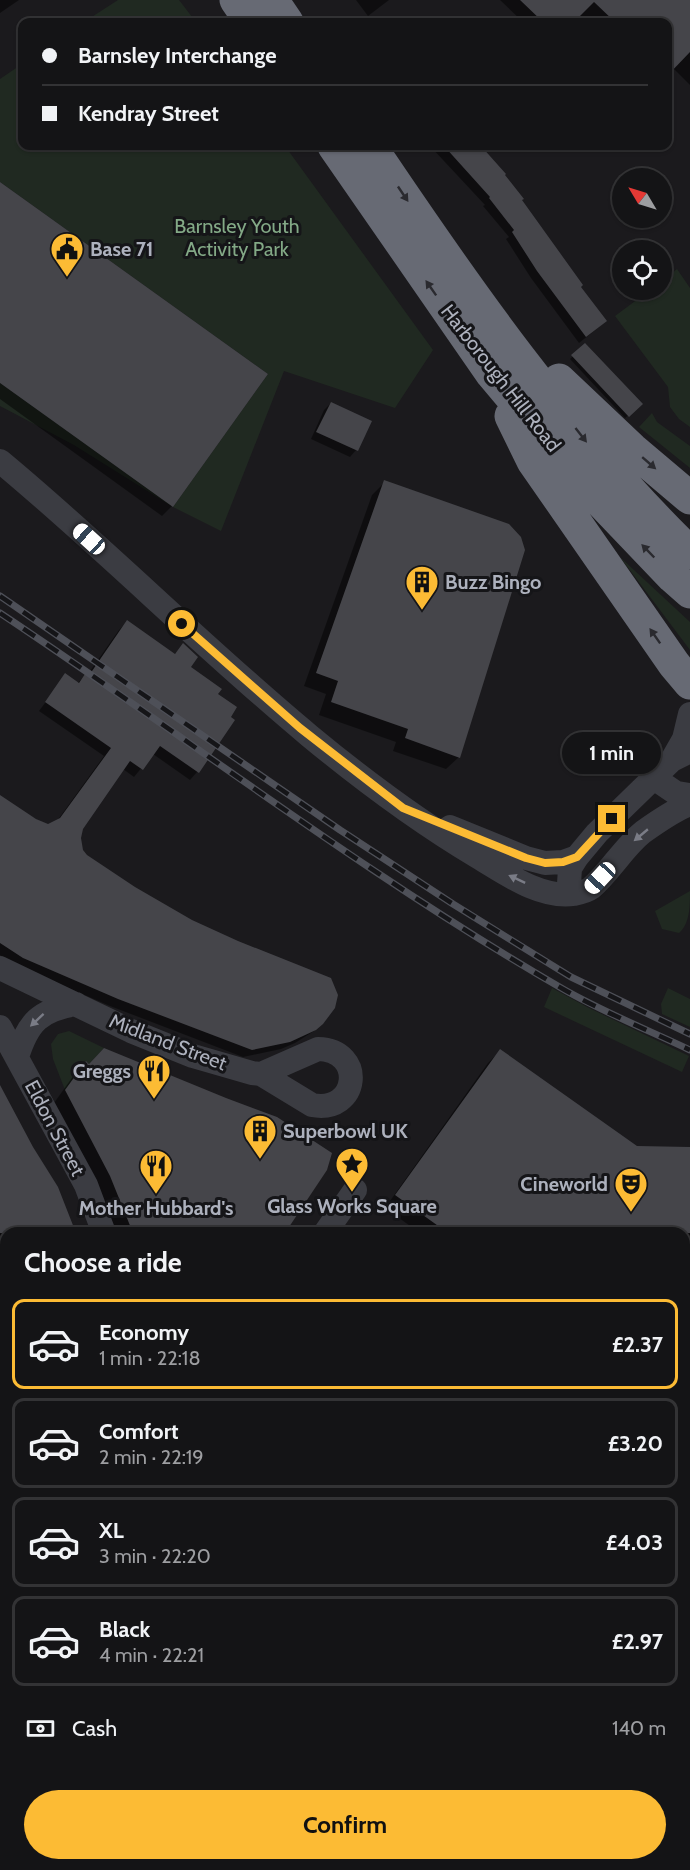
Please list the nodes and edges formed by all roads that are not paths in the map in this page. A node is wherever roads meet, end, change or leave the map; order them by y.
1 (236, 0) edge
2 (272, 0) edge
3 (248, 18) edge
4 (284, 18) edge
5 (337, 150) edge
6 (373, 150) edge
7 (483, 309) junction
8 (492, 374) junction
9 (0, 461) edge
10 (690, 498) edge
11 (690, 553) edge
12 (690, 592) edge
13 (690, 683) edge
14 (690, 714) edge
15 (681, 755) edge
16 (654, 778) junction
17 (690, 795) edge
18 (690, 804) edge
19 (403, 808) junction
20 (577, 857) junction
21 (572, 894) junction
22 (0, 969) edge
23 (76, 1004) junction
24 (0, 1027) edge
25 (17, 1057) junction
26 (261, 1074) dead end
27 (355, 1190) dead end
28 (102, 1227) edge
29 (329, 1227) edge

1 - 3 highway
2 - 4 highway
8 -> 5 highway, Harborough Hill Road
6 -> 7 highway, Harborough Hill Road
7 -> 10 highway
7 -> 11 highway, Harborough Hill Road
12 -> 8 highway, Harborough Hill Road
13 -> 8 highway
9 - 19 street
14 - 15 street
15 - 16 street
16 - 17 street
16 - 20 street
18 -> 21 street
19 - 20 street
21 -> 19 street
20 - 21 street
22 - 23 street, Midland Street
23 -> 25 street
23 - 26 street, Midland Street
24 - 25 street, Eldon Street
25 - 28 street, Eldon Street
27 - 29 street

